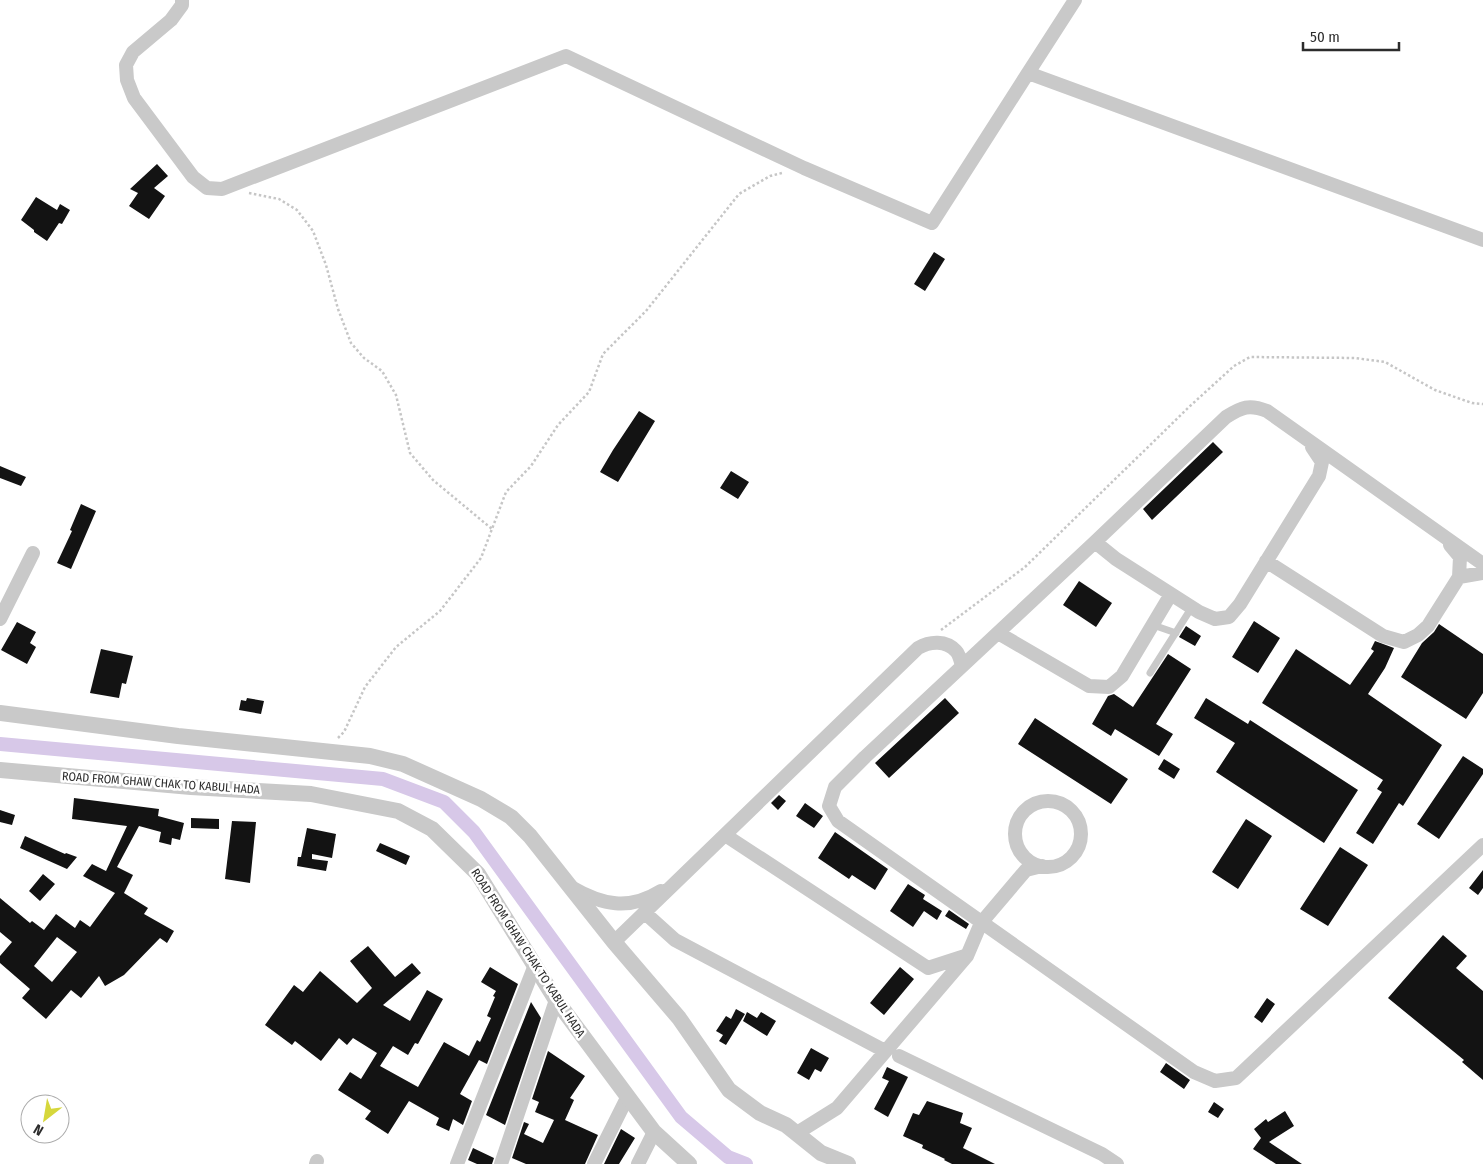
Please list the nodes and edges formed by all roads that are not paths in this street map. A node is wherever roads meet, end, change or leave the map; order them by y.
1 (182, 0) edge
2 (1075, 0) edge
3 (1028, 73) junction
4 (1483, 240) edge
5 (1306, 438) junction
6 (1346, 467) junction
7 (1319, 476) junction
8 (1442, 535) junction
9 (1095, 542) junction
10 (33, 553) dead end
11 (1266, 561) junction
12 (1483, 564) edge
13 (1483, 573) edge
14 (1459, 577) junction
15 (1171, 594) junction
16 (1192, 607) junction
17 (0, 619) edge
18 (1153, 624) junction
19 (998, 633) junction
20 (1176, 633) junction
21 (962, 666) junction
22 (1150, 673) dead end
23 (0, 713) edge
24 (0, 770) edge
25 (725, 835) junction
26 (1483, 845) edge
27 (1020, 852) junction
28 (1042, 866) junction
29 (1026, 870) junction
30 (678, 880) junction
31 (571, 887) junction
32 (645, 912) junction
33 (981, 922) junction
34 (614, 942) junction
35 (967, 956) junction
36 (536, 965) junction
37 (556, 1000) junction
38 (885, 1051) junction
39 (899, 1056) dead end
40 (627, 1098) junction
41 (654, 1132) junction
42 (797, 1134) junction
43 (458, 1164) edge
44 (501, 1164) edge
45 (594, 1164) edge
46 (638, 1164) edge
47 (689, 1164) edge
48 (848, 1164) edge
49 (1117, 1164) edge

1 - 3 street
2 - 3 street
3 - 4 street
5 - 6 street
5 - 7 street
5 - 9 street
6 - 7 street
6 - 8 street
7 - 11 street
8 - 12 street
8 - 14 street
9 - 15 street
9 - 19 street
10 - 17 street
11 - 14 street
11 - 16 street
13 - 14 street
15 - 16 street
15 - 18 street
16 - 20 lane
18 - 19 street
18 - 20 lane
19 - 21 street
20 - 22 lane
21 - 25 street
21 - 33 street
23 - 31 street
24 - 36 street, ROAD FROM GHAW CHAK TO KABUL HADA
25 - 30 street
25 - 35 street
26 - 33 street
27 - 28 street
27 - 28 street
27 - 29 street
28 - 29 street
29 - 33 street
30 - 31 street
30 - 32 street
31 - 34 street
32 - 34 street
32 - 38 street
33 - 35 street
34 - 42 street
35 - 38 street
36 - 37 street, ROAD FROM GHAW CHAK TO KABUL HADA
36 - 43 street
37 - 40 street, ROAD FROM GHAW CHAK TO KABUL HADA
37 - 44 street
38 - 42 street
39 - 49 street
40 - 41 street, ROAD FROM GHAW CHAK TO KABUL HADA
40 - 45 street
41 - 46 street
41 - 47 street, ROAD FROM GHAW CHAK TO KABUL HADA
42 - 48 street

